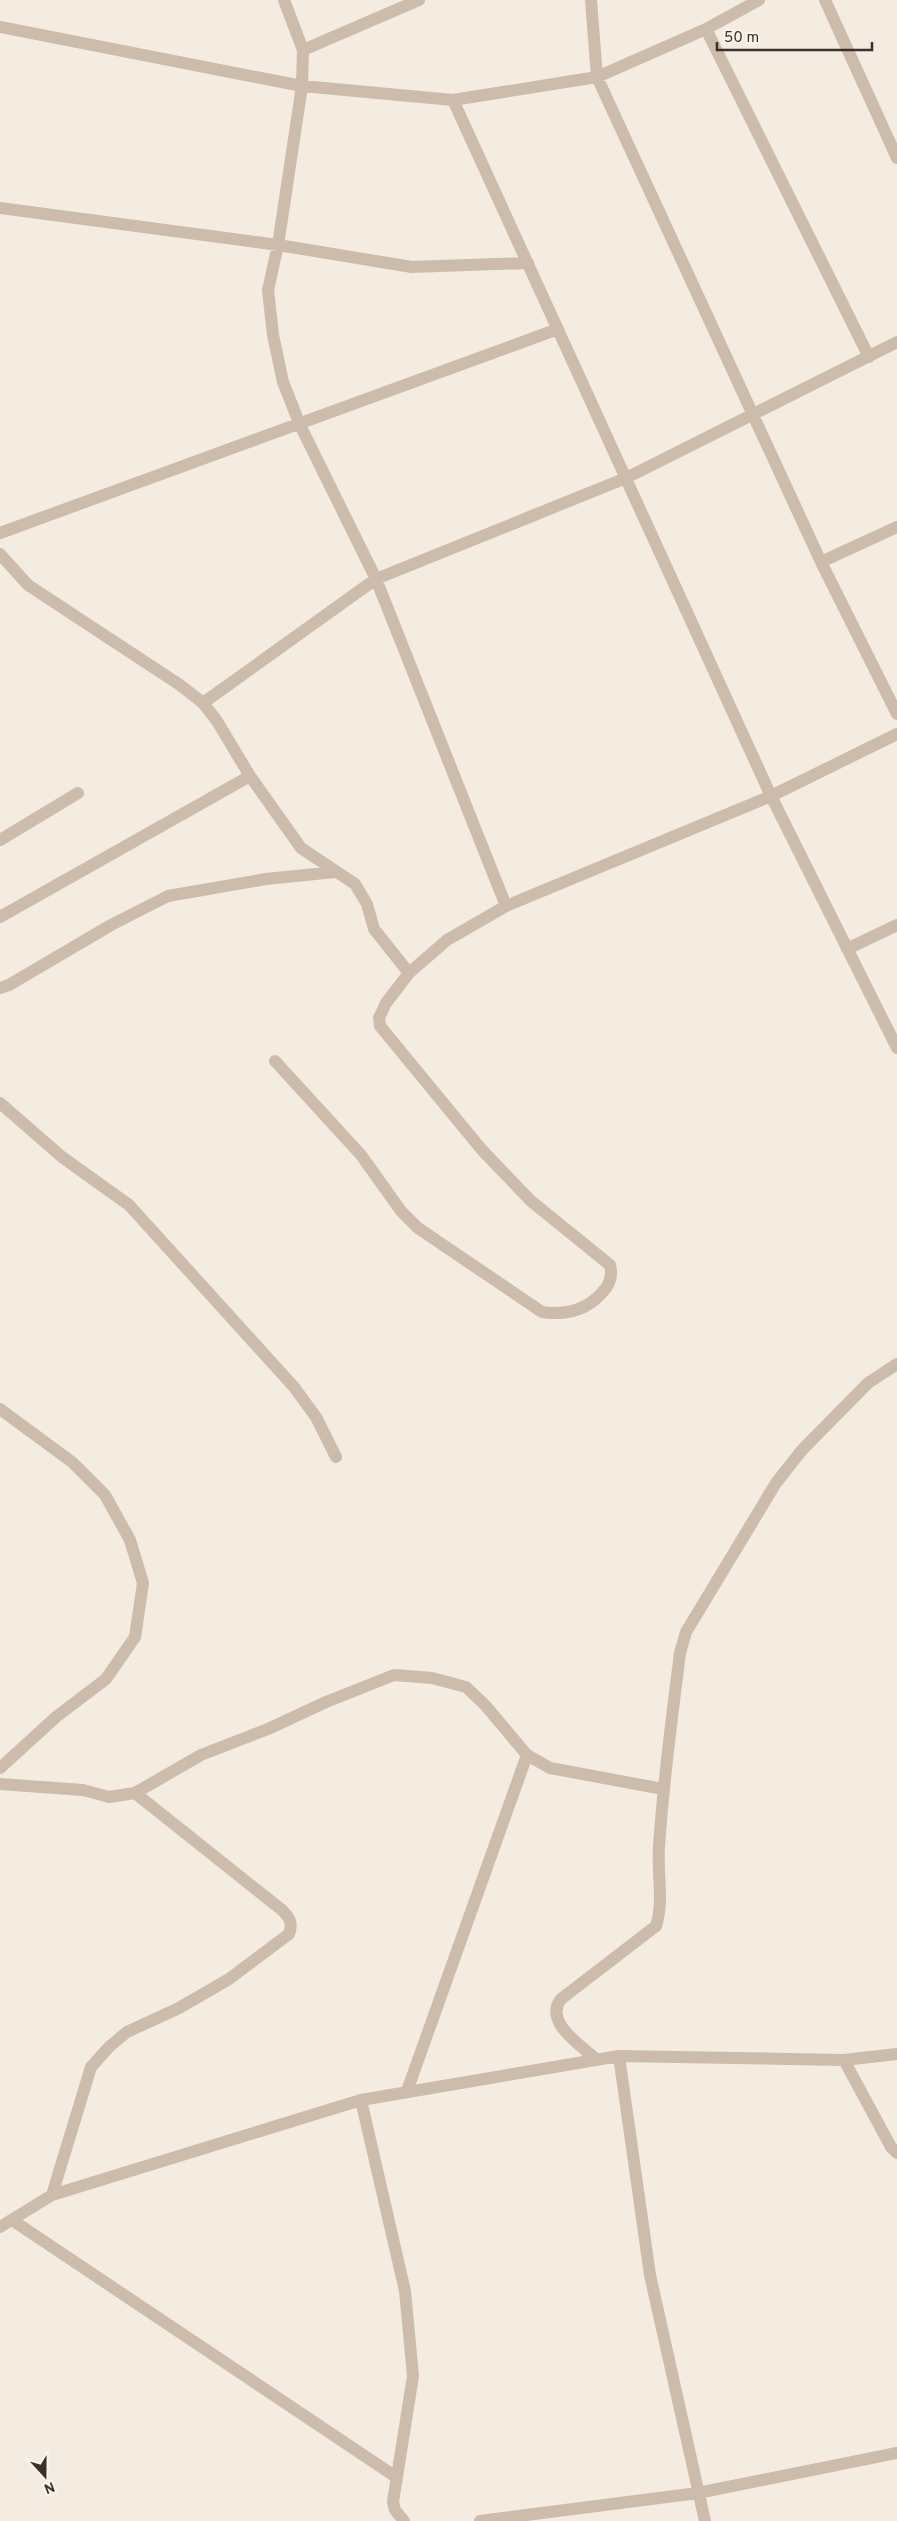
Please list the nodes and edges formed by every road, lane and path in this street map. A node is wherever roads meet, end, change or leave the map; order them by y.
1 (284, 0) edge
2 (418, 0) edge
3 (591, 0) edge
4 (759, 0) edge
5 (825, 0) edge
6 (0, 27) edge
7 (706, 29) junction
8 (303, 50) junction
9 (597, 77) junction
10 (302, 86) junction
11 (453, 100) junction
12 (897, 158) edge
13 (0, 208) edge
14 (278, 245) junction
15 (528, 263) junction
16 (558, 330) junction
17 (897, 342) edge
18 (869, 357) junction
19 (753, 416) junction
20 (300, 425) junction
21 (626, 478) junction
22 (897, 527) edge
23 (0, 533) edge
24 (0, 554) edge
25 (821, 562) junction
26 (376, 579) junction
27 (202, 702) junction
28 (897, 714) edge
29 (897, 734) edge
30 (250, 776) junction
31 (78, 793) dead end
32 (771, 796) junction
33 (0, 840) edge
34 (335, 872) junction
35 (506, 906) junction
36 (0, 917) edge
37 (897, 925) edge
38 (848, 949) junction
39 (409, 973) junction
40 (0, 988) edge
41 (897, 1048) edge
42 (275, 1061) dead end
43 (0, 1103) edge
44 (897, 1364) edge
45 (0, 1409) edge
46 (336, 1456) dead end
47 (527, 1755) junction
48 (0, 1768) edge
49 (0, 1784) edge
50 (663, 1790) junction
51 (135, 1793) junction
52 (897, 2054) edge
53 (619, 2056) junction
54 (597, 2060) junction
55 (844, 2060) junction
56 (407, 2091) junction
57 (361, 2100) junction
58 (897, 2153) edge
59 (52, 2195) junction
60 (12, 2220) junction
61 (0, 2227) edge
62 (897, 2453) edge
63 (396, 2477) junction
64 (698, 2493) junction
65 (404, 2521) edge
66 (480, 2521) edge
67 (705, 2521) edge

1 - 8 street
2 - 8 street
3 - 9 street
4 - 7 street
5 - 12 street
6 - 10 street
7 - 9 street
7 - 18 street
8 - 10 street
9 - 11 street
9 - 19 street
10 - 11 street
10 - 14 street
11 - 15 street
13 - 14 street
14 - 15 street
14 - 20 street
15 - 16 street
16 - 20 street
16 - 21 street
17 - 18 street
18 - 19 street
19 - 21 street
19 - 25 street
20 - 23 street
20 - 26 street
21 - 26 street
21 - 32 street
22 - 25 street
24 - 27 street
25 - 28 street
26 - 27 street
26 - 35 street
27 - 30 street
29 - 32 street
30 - 34 street
30 - 36 street
31 - 33 street
32 - 35 street
32 - 38 street
34 - 39 street
34 - 40 street
35 - 39 street
37 - 38 street
38 - 41 street
39 - 42 street
43 - 46 street
44 - 50 street
45 - 48 street
47 - 50 street
47 - 51 street
47 - 56 street
49 - 51 street
50 - 54 street
51 - 59 street
52 - 55 street
53 - 54 street
53 - 55 street
53 - 64 street
54 - 56 street
55 - 58 street
56 - 57 street
57 - 59 street
57 - 63 street
59 - 60 street
60 - 61 street
60 - 63 street
62 - 64 street
63 - 65 street
64 - 66 street
64 - 67 street

